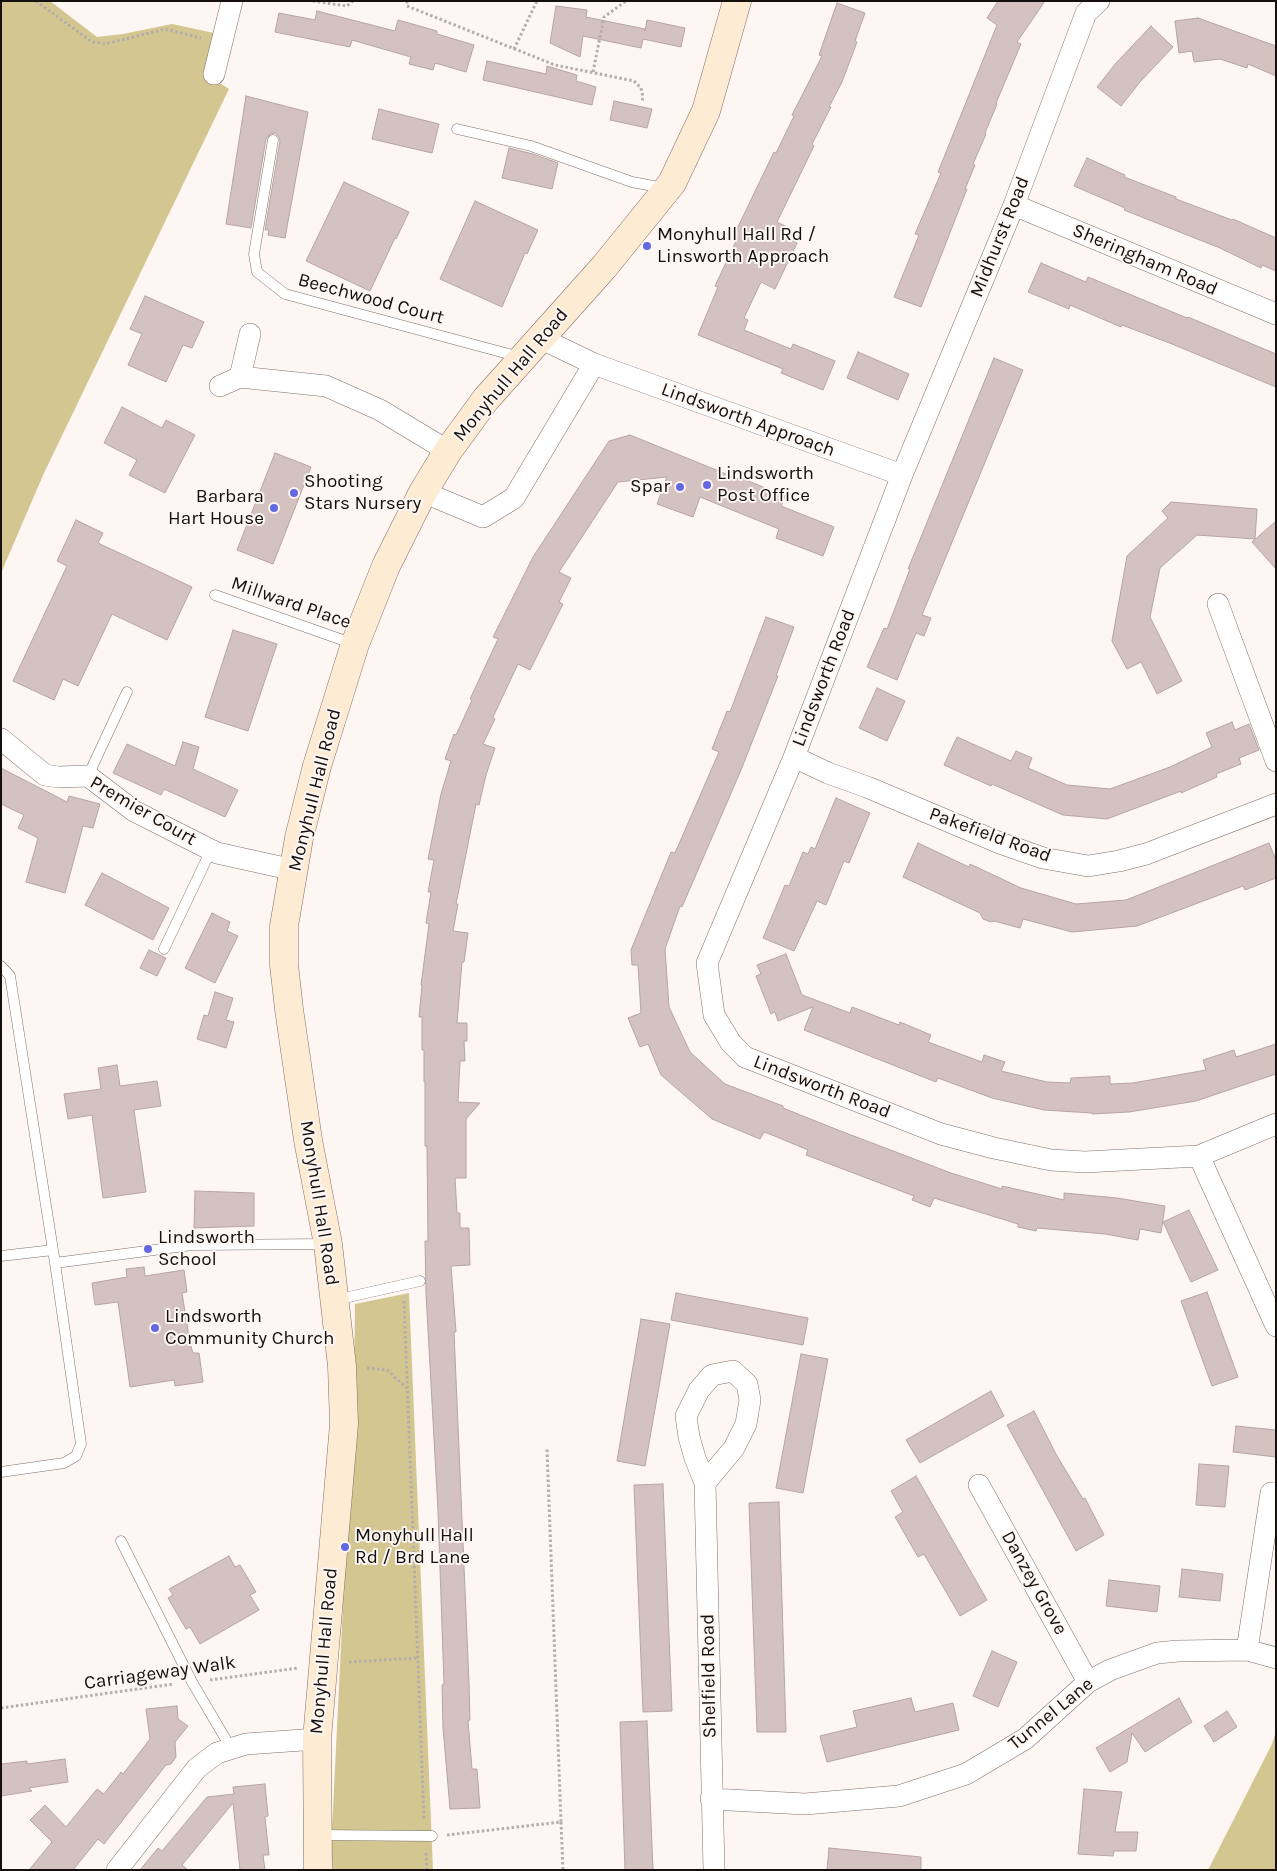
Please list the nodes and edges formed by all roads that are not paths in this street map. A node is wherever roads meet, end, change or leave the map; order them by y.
1 (232, 1) edge
2 (737, 1) edge
3 (1099, 1) edge
4 (214, 74) dead end
5 (457, 129) dead end
6 (273, 140) dead end
7 (668, 189) junction
8 (1014, 205) junction
9 (1276, 314) edge
10 (250, 334) dead end
11 (540, 338) junction
12 (523, 358) junction
13 (594, 364) junction
14 (240, 377) junction
15 (220, 386) dead end
16 (448, 451) junction
17 (902, 475) junction
18 (423, 492) junction
19 (215, 595) dead end
20 (1218, 604) dead end
21 (355, 644) junction
22 (127, 692) dead end
23 (1, 740) edge
24 (794, 757) junction
25 (1276, 761) edge
26 (88, 776) junction
27 (1276, 804) edge
28 (211, 850) junction
29 (294, 870) junction
30 (164, 949) dead end
31 (1, 966) edge
32 (1276, 1124) edge
33 (1199, 1156) junction
34 (328, 1244) junction
35 (53, 1250) junction
36 (1, 1256) edge
37 (55, 1262) junction
38 (420, 1281) dead end
39 (334, 1301) junction
40 (1276, 1326) edge
41 (1, 1472) edge
42 (705, 1483) junction
43 (979, 1485) dead end
44 (1272, 1493) dead end
45 (121, 1541) dead end
46 (1247, 1650) junction
47 (1276, 1658) edge
48 (1088, 1682) junction
49 (317, 1740) junction
50 (231, 1748) junction
51 (711, 1799) junction
52 (317, 1835) junction
53 (428, 1836) road end
54 (117, 1870) edge
55 (318, 1870) edge
56 (714, 1870) edge

1 - 4 street
2 - 7 street, Monyhull Hall Road
3 - 8 street, Midhurst Road
5 - 7 lane
6 - 12 lane, Beechwood Court
7 - 11 street, Monyhull Hall Road
8 - 9 street, Sheringham Road
8 - 17 street, Midhurst Road
10 - 14 street
11 - 12 street, Monyhull Hall Road
11 - 13 street, Lindsworth Approach
12 - 16 street, Monyhull Hall Road
13 - 17 street, Lindsworth Approach
13 - 18 street
14 - 15 street
14 - 16 street
16 - 18 street, Monyhull Hall Road
17 - 24 street, Lindsworth Road
18 - 21 street, Monyhull Hall Road
19 - 21 lane, Millward Place
20 - 25 street
21 - 29 street, Monyhull Hall Road
22 - 26 lane
23 - 26 street, Premier Court
24 - 27 street, Pakefield Road
24 - 33 street, Lindsworth Road
26 - 28 street, Premier Court
28 - 29 street, Premier Court
28 - 30 lane
29 - 34 street, Monyhull Hall Road
31 - 35 lane
32 - 33 street, Lindsworth Road
33 - 40 street
34 - 37 lane
34 - 39 street, Monyhull Hall Road
35 - 36 lane
35 - 37 lane
37 - 41 lane
38 - 39 lane
39 - 49 street, Monyhull Hall Road
42 - 42 street, Shelfield Road
42 - 51 street, Shelfield Road
43 - 48 street, Danzey Grove
44 - 46 street
45 - 50 lane
46 - 47 street, Tunnel Lane
46 - 48 street, Tunnel Lane
48 - 51 street, Tunnel Lane
49 - 50 street
49 - 52 street, Monyhull Hall Road
50 - 54 street
51 - 56 street, Shelfield Road
52 - 53 lane
52 - 55 street, Monyhull Hall Road

